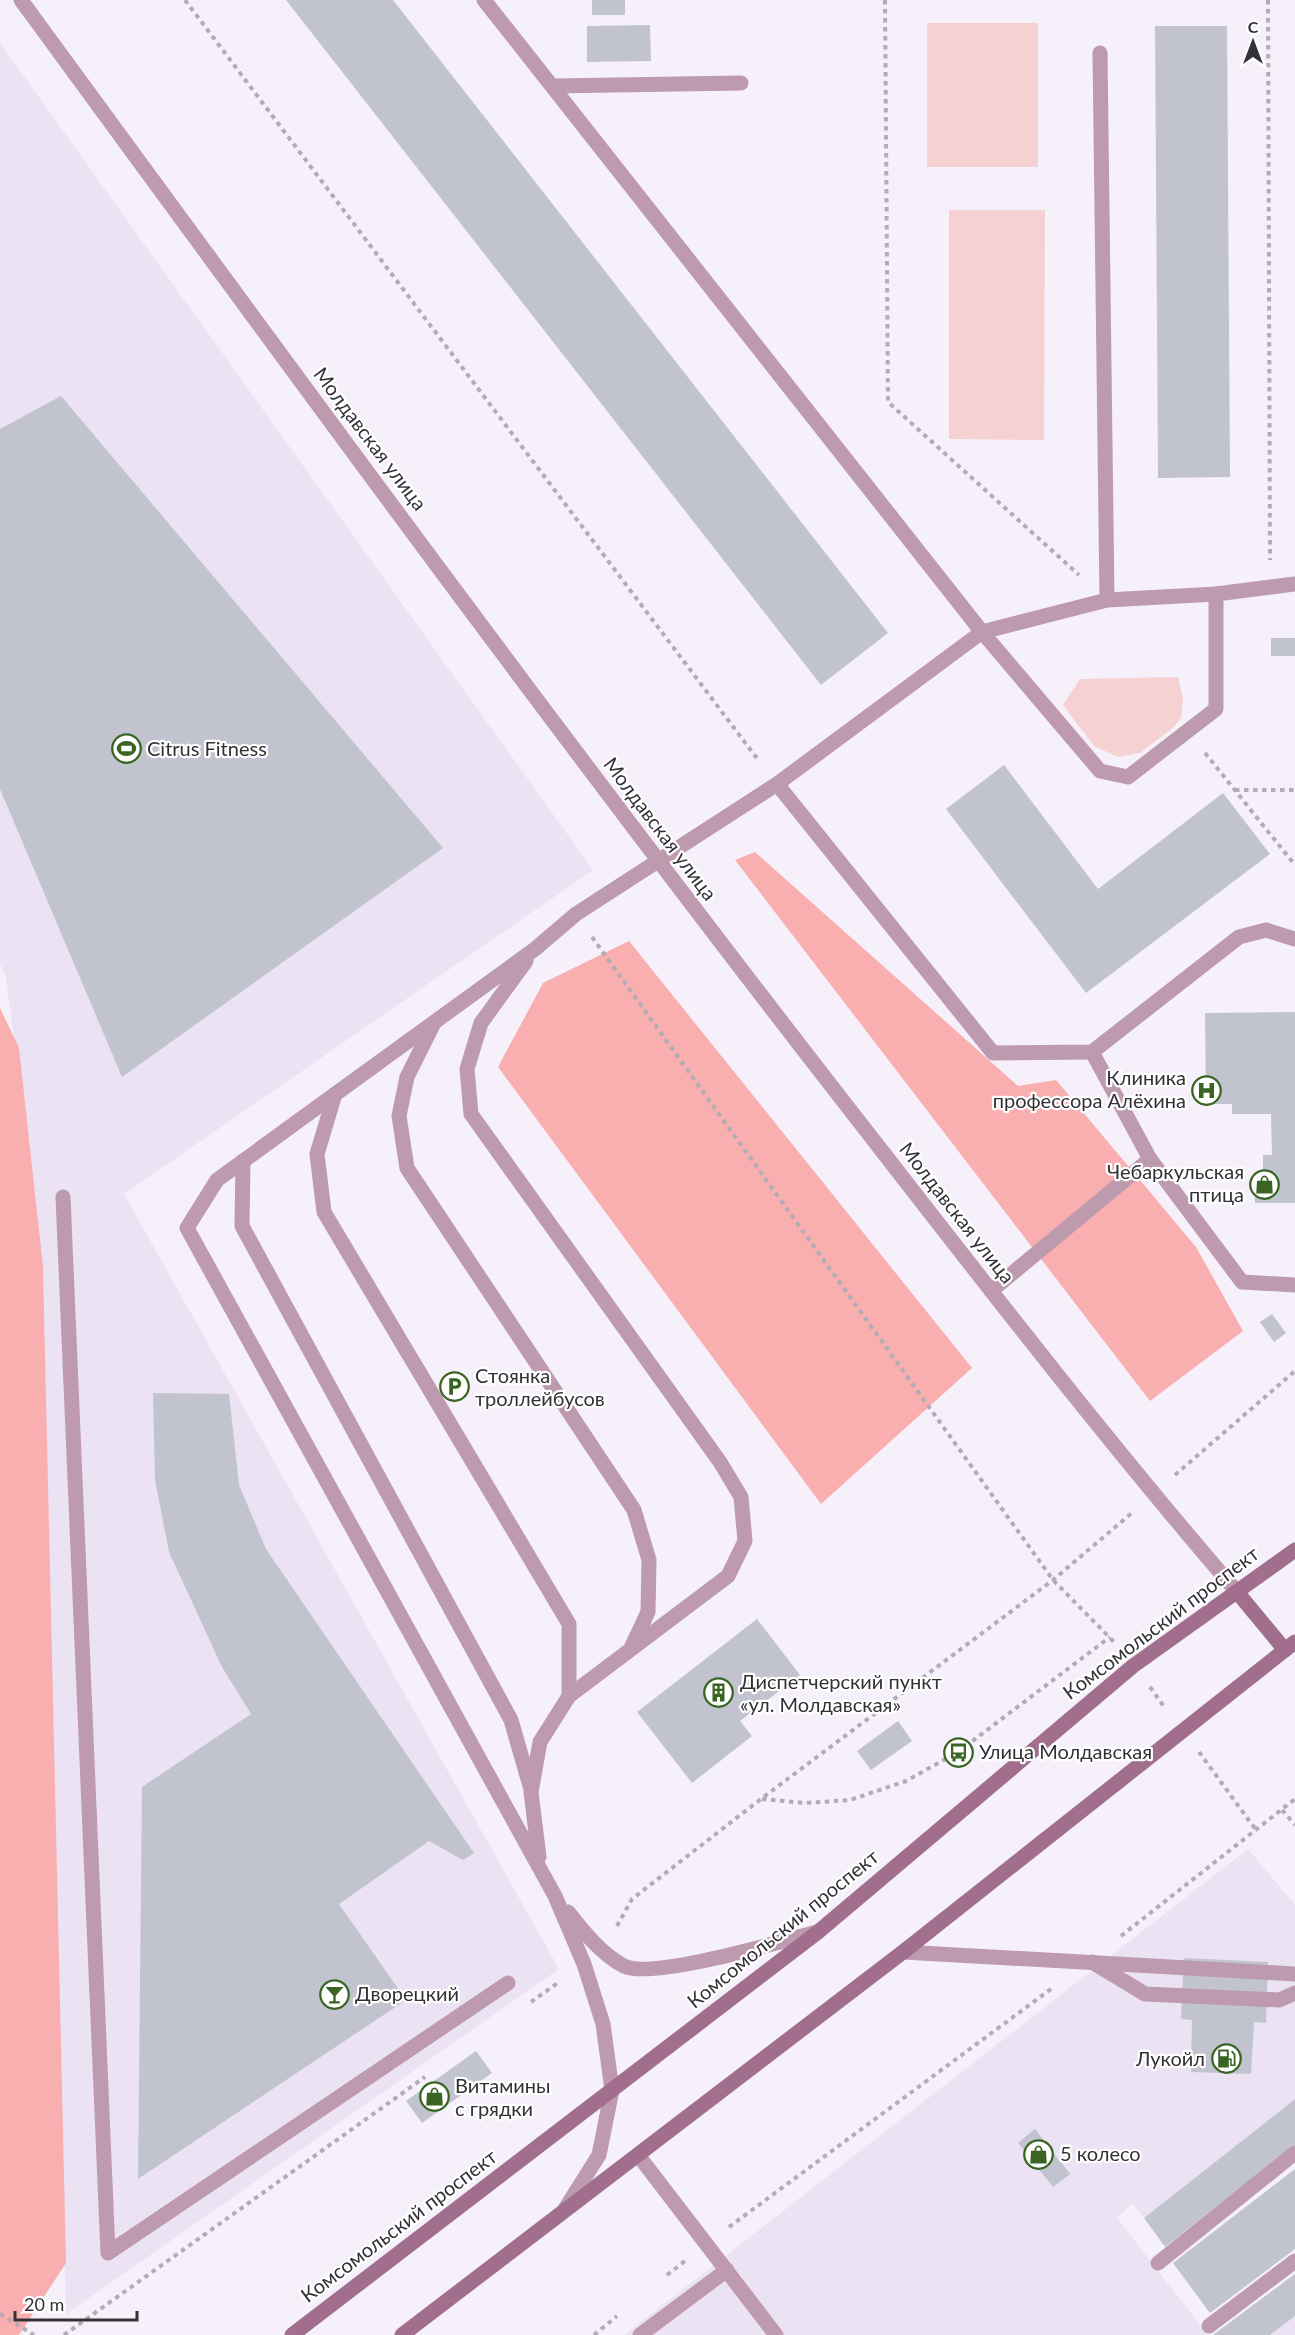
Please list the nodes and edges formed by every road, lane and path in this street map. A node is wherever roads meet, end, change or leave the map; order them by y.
1 (21, 0) edge
2 (185, 0) edge
3 (484, 0) edge
4 (885, 0) edge
5 (1268, 0) edge
6 (1100, 53) dead end
7 (741, 83) dead end
8 (552, 86) junction
9 (1295, 584) edge
10 (1270, 588) junction
11 (1216, 594) junction
12 (1107, 600) junction
13 (982, 632) junction
14 (1188, 732) junction
15 (777, 784) junction
16 (1234, 790) junction
17 (1295, 790) edge
18 (657, 862) junction
19 (1295, 865) edge
20 (576, 914) junction
21 (1295, 939) edge
22 (535, 949) junction
23 (435, 1021) junction
24 (1092, 1052) junction
25 (335, 1094) junction
26 (1150, 1159) junction
27 (243, 1161) junction
28 (63, 1197) dead end
29 (1295, 1285) edge
30 (991, 1291) junction
31 (1295, 1371) edge
32 (1153, 1494) junction
33 (1295, 1550) edge
34 (1053, 1580) junction
35 (1237, 1592) junction
36 (1110, 1637) junction
37 (630, 1649) junction
38 (1292, 1650) edge
39 (1133, 1666) junction
40 (569, 1696) junction
41 (1182, 1729) junction
42 (531, 1792) junction
43 (761, 1799) junction
44 (1295, 1799) edge
45 (1282, 1810) junction
46 (1295, 1825) edge
47 (1256, 1830) junction
48 (555, 1896) junction
49 (818, 1932) junction
50 (604, 1950) junction
51 (903, 1952) junction
52 (1089, 1960) junction
53 (584, 1964) junction
54 (1295, 1974) edge
55 (508, 1983) dead end
56 (1295, 1993) edge
57 (526, 2006) dead end
58 (429, 2074) dead end
59 (612, 2090) junction
60 (1295, 2153) edge
61 (638, 2155) junction
62 (565, 2209) junction
63 (706, 2244) junction
64 (1295, 2261) edge
65 (1158, 2263) dead end
66 (727, 2270) junction
67 (663, 2279) dead end
68 (0, 2313) edge
69 (620, 2314) dead end
70 (1209, 2325) dead end
71 (34, 2335) edge
72 (64, 2335) edge
73 (292, 2335) edge
74 (402, 2335) edge
75 (594, 2335) edge
76 (640, 2335) edge
77 (776, 2335) edge

1 - 18 street, Молдавская улица
2 - 15 path
3 - 8 street
4 - 12 path
5 - 10 path
6 - 12 street
7 - 8 street
8 - 13 street
9 - 10 street
10 - 11 street
11 - 12 street
11 - 14 street
12 - 13 street
13 - 14 street
13 - 15 street
14 - 16 path
15 - 18 street
15 - 24 street
16 - 17 path
16 - 19 path
18 - 20 street
18 - 30 street, Молдавская улица
20 - 22 street
20 - 34 path
21 - 24 street
22 - 23 street
22 - 37 street
23 - 25 street
23 - 37 street
24 - 26 street
25 - 27 street
25 - 40 street
26 - 29 street
26 - 30 street
27 - 42 street
27 - 48 street
28 - 55 street
30 - 32 street, Молдавская улица
31 - 32 path
32 - 34 path
32 - 35 street, Молдавская улица
33 - 35 main road, Комсомольский проспект
34 - 36 path
34 - 43 path
35 - 38 main road, Молдавская улица
35 - 39 main road, Комсомольский проспект
36 - 39 path
36 - 43 path
37 - 40 street
38 - 41 main road
39 - 41 path
39 - 49 main road, Комсомольский проспект
40 - 42 street
41 - 47 path
41 - 51 main road
42 - 48 street
43 - 50 path
44 - 45 path
45 - 46 path
45 - 47 path
47 - 52 path
48 - 50 street
48 - 53 street
49 - 50 street
49 - 59 main road, Комсомольский проспект
51 - 52 street
51 - 61 main road
52 - 54 street
52 - 56 street
52 - 63 path
53 - 57 path
53 - 59 street
58 - 72 path
59 - 62 street
59 - 73 main road, Комсомольский проспект
60 - 65 street
61 - 62 main road
61 - 63 street
62 - 74 main road
63 - 66 street
63 - 67 path
64 - 70 street
66 - 76 street
66 - 77 street
68 - 71 path
69 - 75 path

